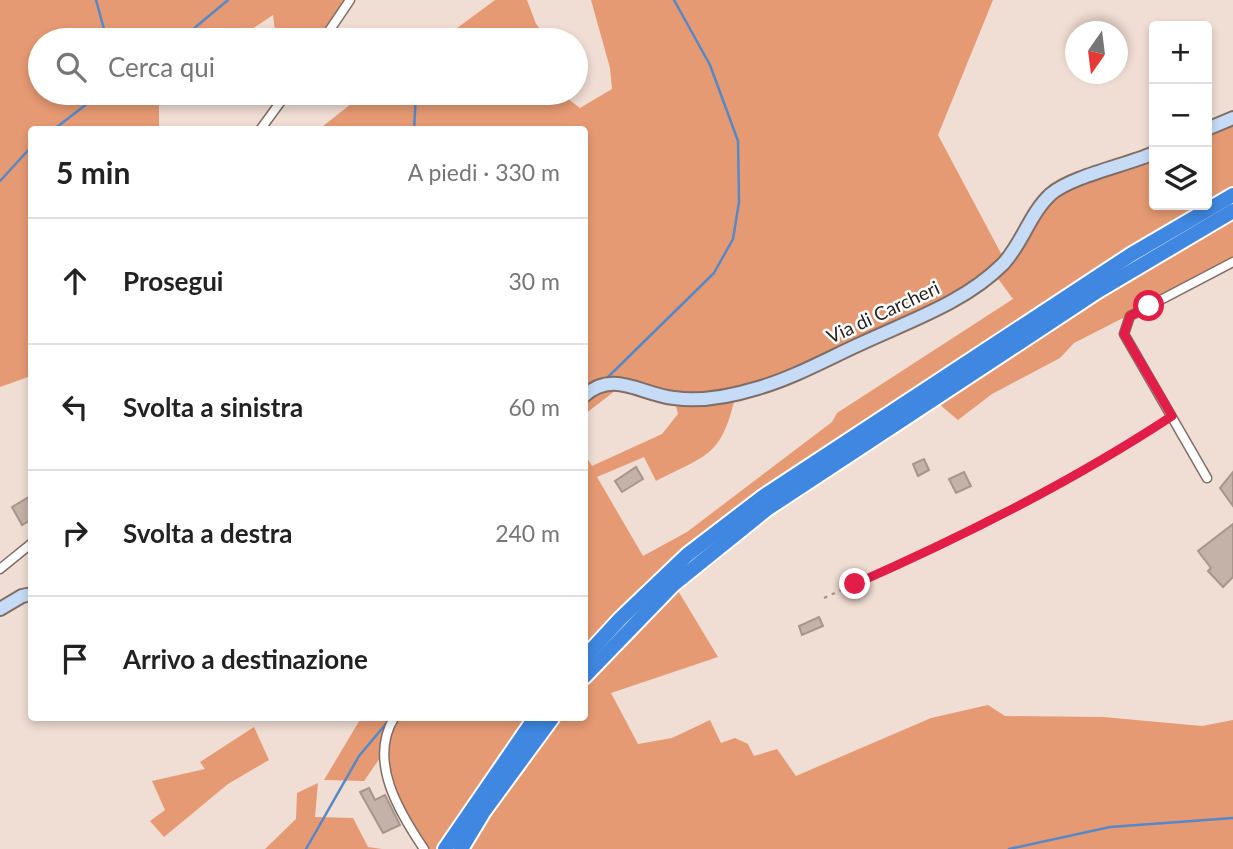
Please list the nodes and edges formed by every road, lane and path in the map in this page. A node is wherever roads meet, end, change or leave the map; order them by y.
1 (350, 0) edge
2 (331, 28) edge
3 (278, 105) edge
4 (1233, 118) edge
5 (263, 126) edge
6 (1212, 127) edge
7 (1149, 155) edge
8 (1233, 195) edge
9 (1233, 211) edge
10 (1233, 262) edge
11 (588, 392) edge
12 (1172, 416) junction
13 (1207, 478) dead end
14 (28, 546) edge
15 (0, 569) edge
16 (28, 595) edge
17 (824, 598) dead end
18 (0, 609) edge
19 (588, 654) edge
20 (588, 673) edge
21 (392, 721) edge
22 (534, 721) edge
23 (550, 721) edge
24 (424, 849) edge
25 (445, 849) edge
26 (461, 849) edge

1 - 2 street
3 - 5 street
4 - 6 street
7 - 11 street, Via di Carcheri
8 - 19 highway
9 - 20 highway
10 - 12 street
12 - 13 street
12 - 17 path
14 - 15 street
16 - 18 street
21 - 24 street
22 - 25 highway
23 - 26 highway

